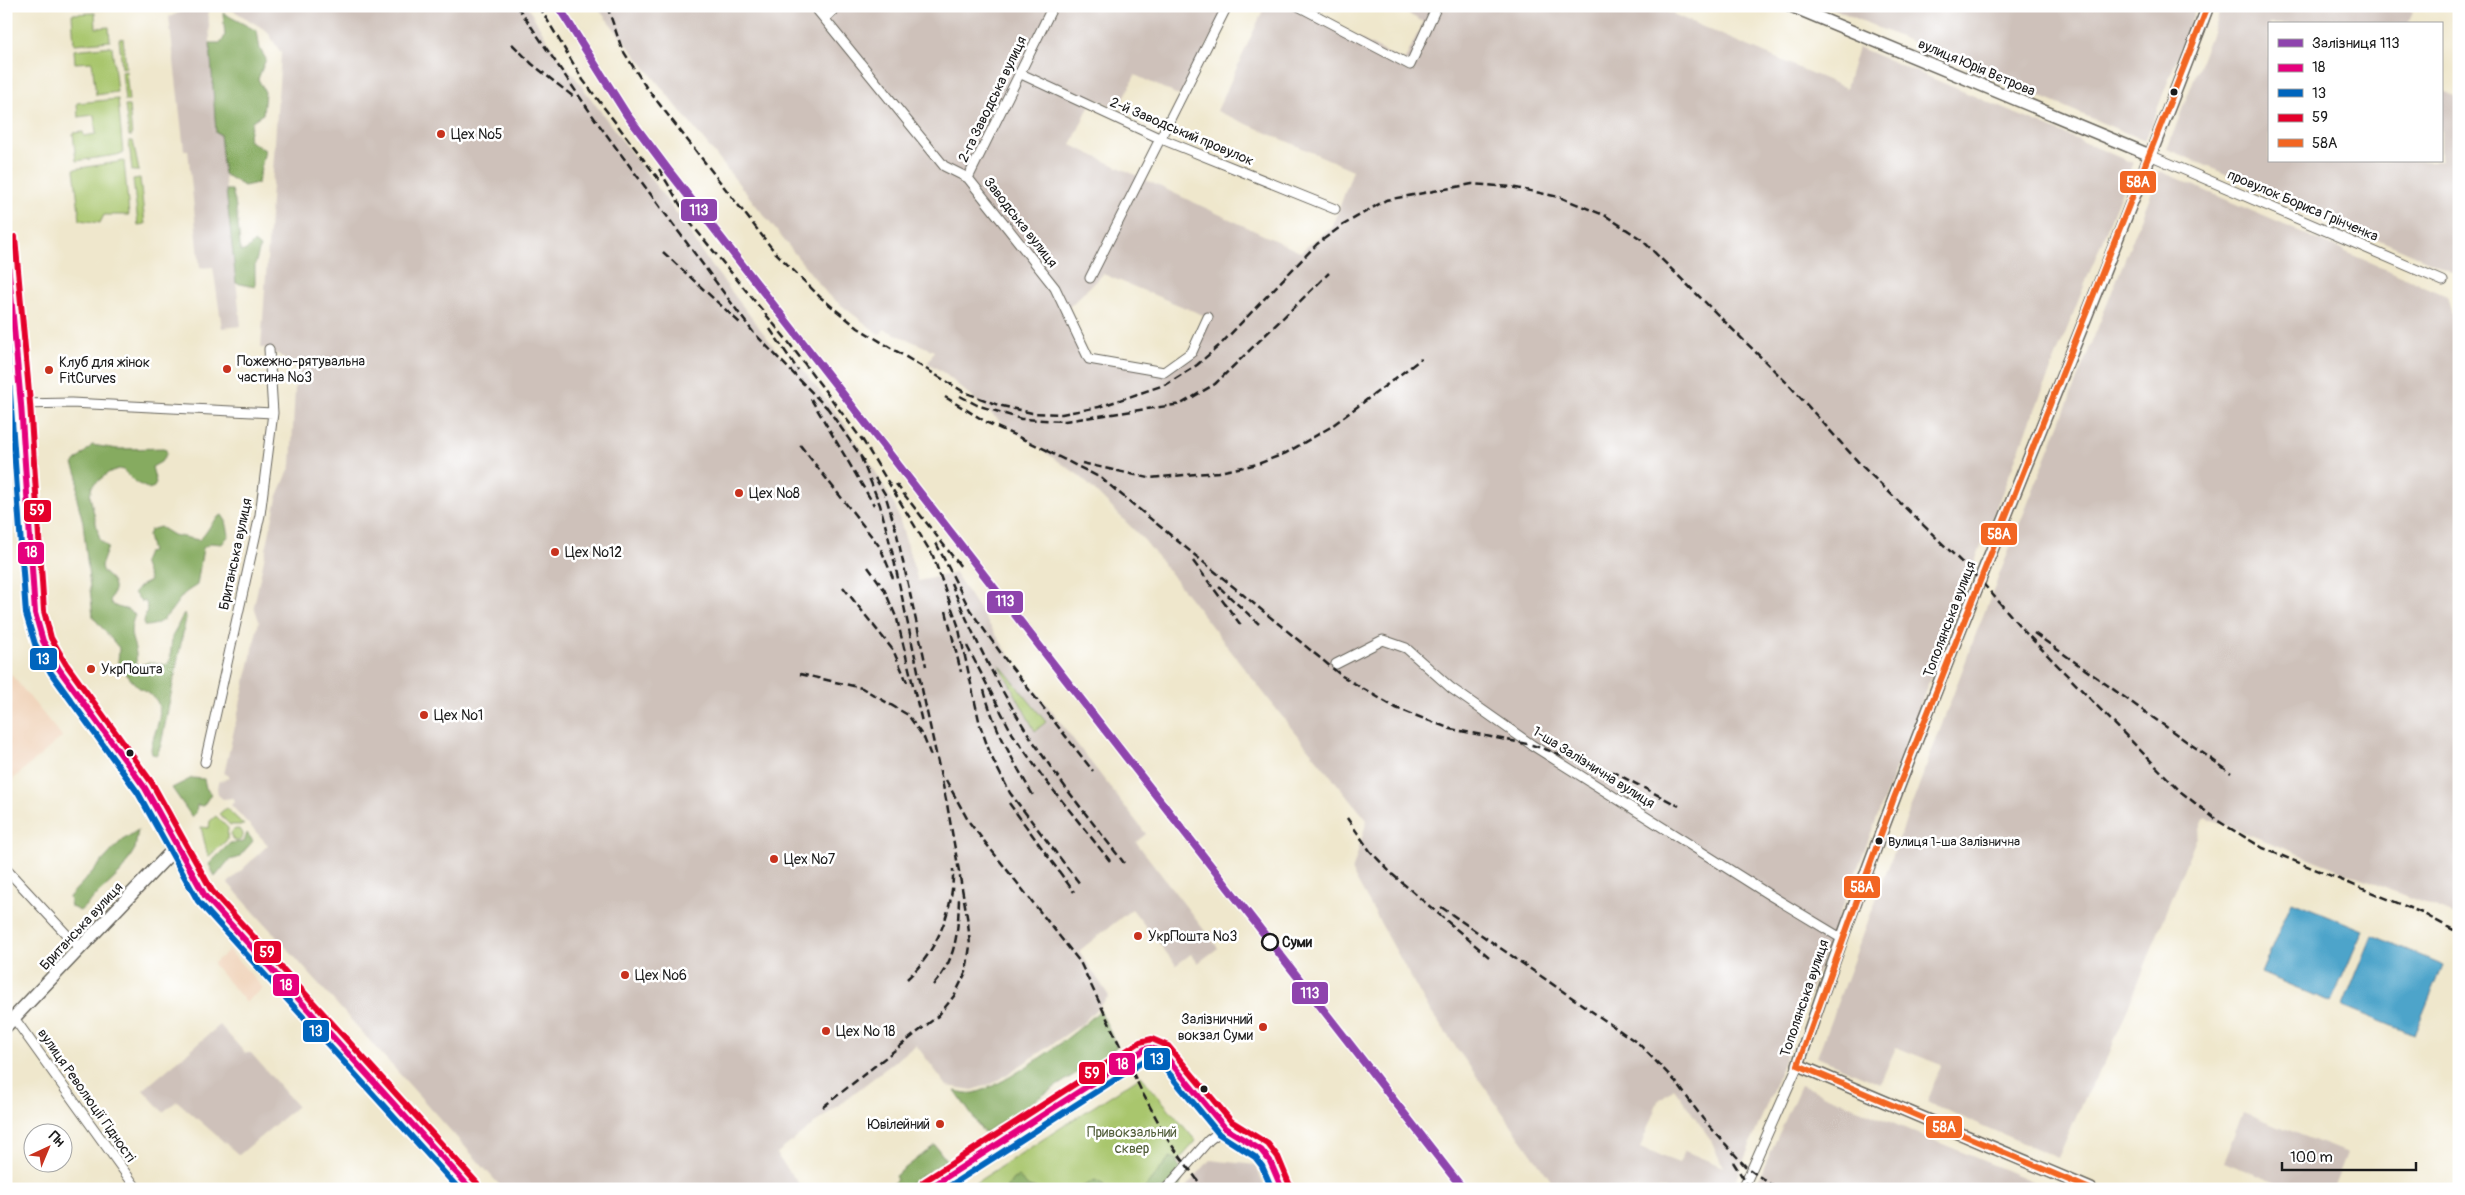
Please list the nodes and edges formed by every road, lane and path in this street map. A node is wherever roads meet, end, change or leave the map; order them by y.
1 (814, 6) edge
2 (838, 6) edge
3 (1053, 6) edge
4 (1227, 6) edge
5 (1298, 6) edge
6 (1437, 6) edge
7 (1791, 6) edge
8 (2208, 6) edge
9 (825, 18) junction
10 (1020, 73) junction
11 (1159, 138) junction
12 (2152, 156) junction
13 (968, 178) junction
14 (1335, 209) dead end
15 (6, 238) edge
16 (1090, 278) dead end
17 (2443, 281) dead end
18 (1208, 317) dead end
19 (269, 349) dead end
20 (21, 404) junction
21 (273, 413) junction
22 (1336, 664) dead end
23 (205, 762) dead end
24 (177, 846) junction
25 (8, 874) edge
26 (1841, 938) junction
27 (80, 949) junction
28 (10, 1022) edge
29 (1798, 1065) junction
30 (1225, 1128) junction
31 (137, 1189) edge
32 (471, 1189) edge
33 (928, 1189) edge
34 (1166, 1189) edge
35 (1282, 1189) edge
36 (1744, 1189) edge
37 (2091, 1189) edge

1 - 9 street, Заводська вулиця
2 - 9 street
3 - 10 street, 2-га Заводська вулиця
4 - 11 street
5 - 6 street
7 - 12 street, вулиця Юрія Вєтрова
8 - 12 street, Тополянська вулиця
9 - 13 street, Заводська вулиця
10 - 11 street, 2-й Заводський провулок
10 - 13 street, 2-га Заводська вулиця
11 - 14 street, 2-й Заводський провулок
11 - 16 street
12 - 17 street, провулок Бориса Грінченка
12 - 26 street, Тополянська вулиця
13 - 18 street, Заводська вулиця
15 - 20 main road
19 - 21 street, Британська вулиця
20 - 21 street
20 - 24 main road
21 - 23 street, Британська вулиця
22 - 26 street, 1-ша Залізнична вулиця
24 - 27 main road, Британська вулиця
24 - 32 main road
25 - 27 street
26 - 29 street, Тополянська вулиця
27 - 28 main road, Британська вулиця
28 - 31 street, вулиця Революції Гідності
29 - 36 street, Тополянська вулиця
29 - 37 street
30 - 33 main road
30 - 34 street
30 - 35 main road

